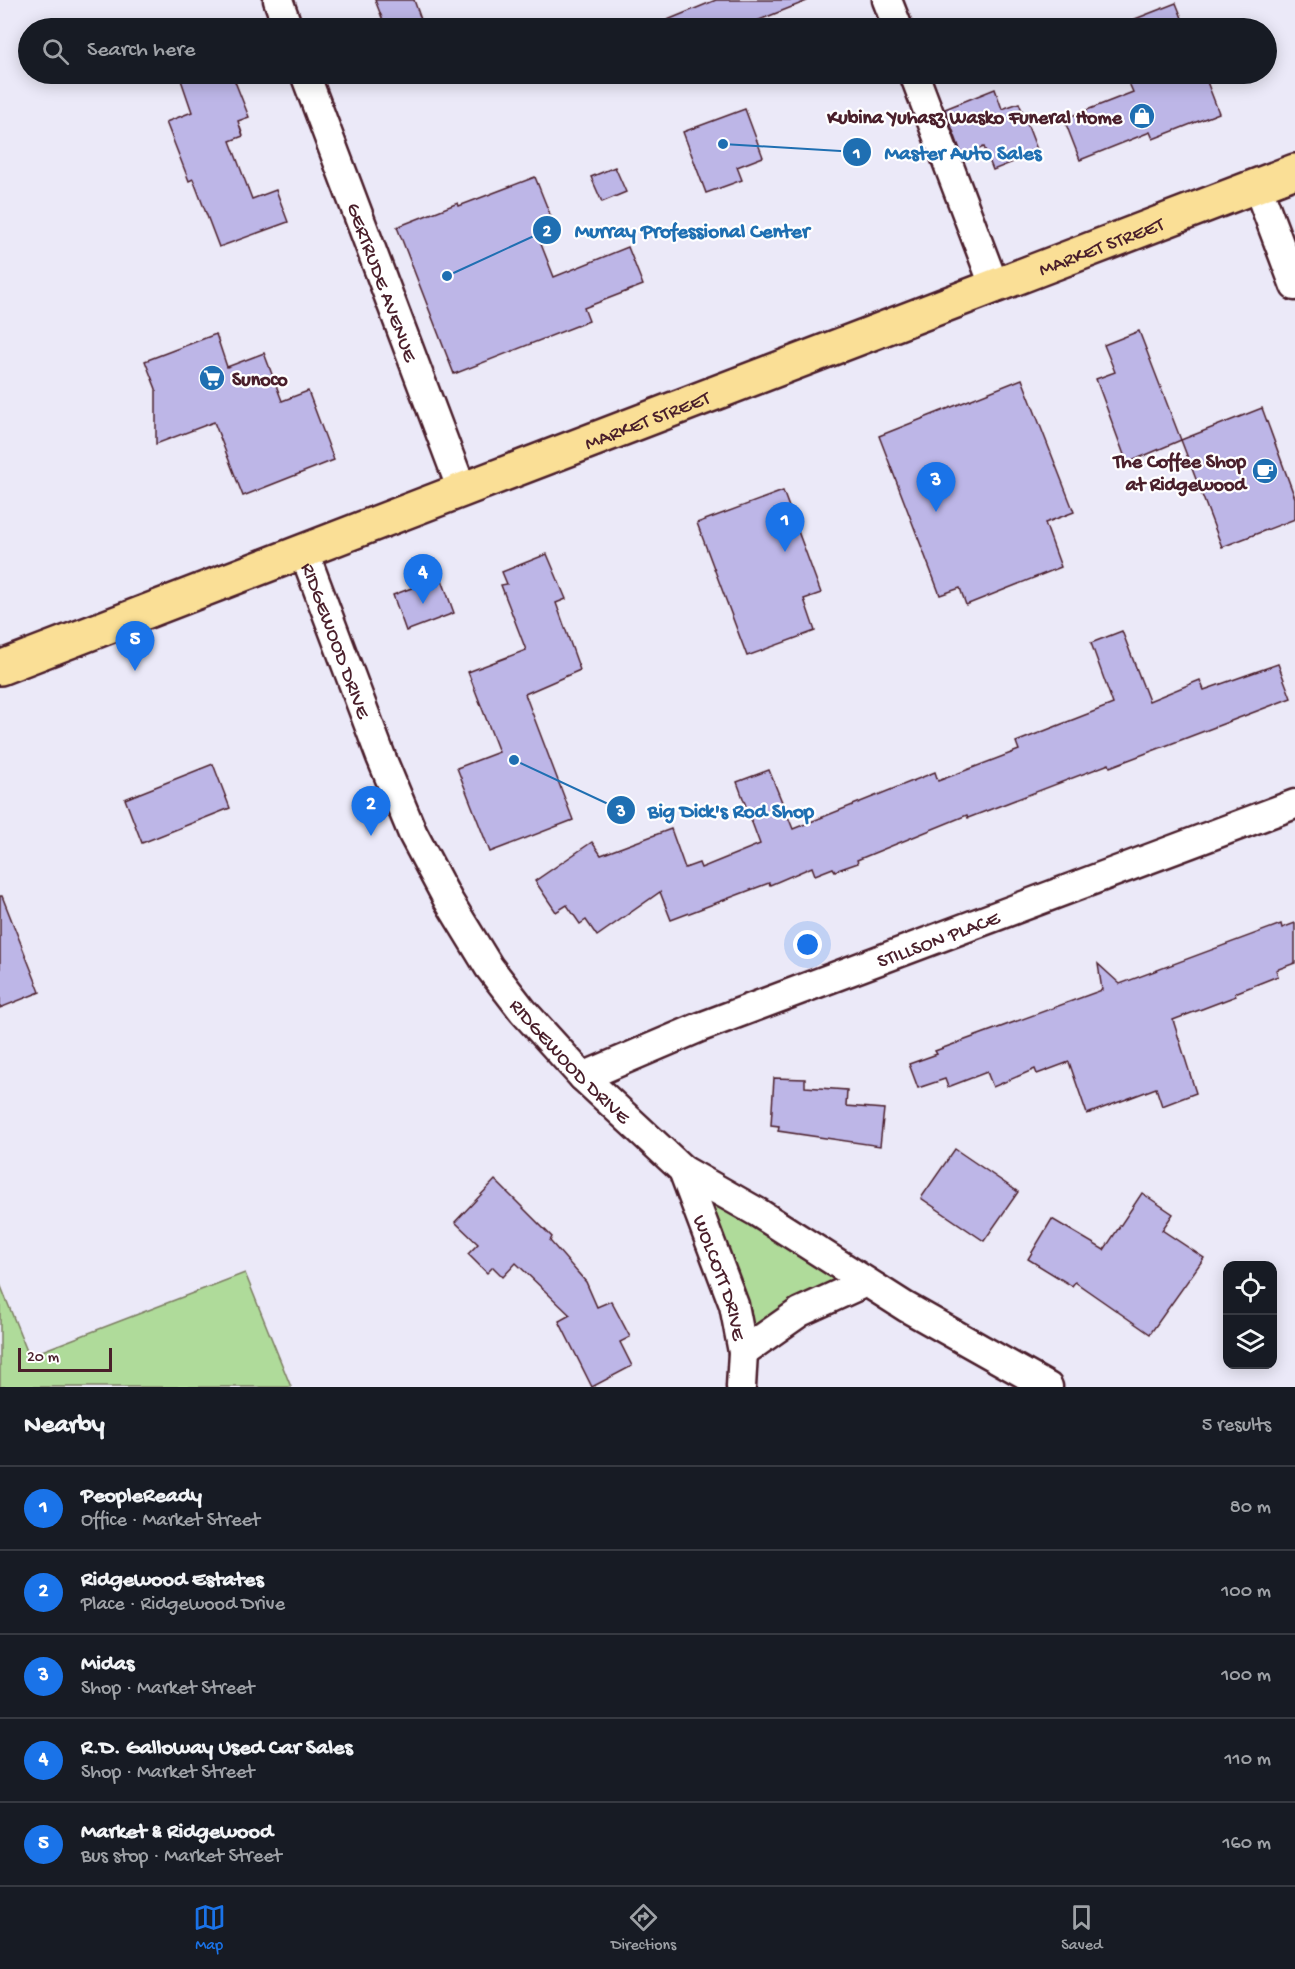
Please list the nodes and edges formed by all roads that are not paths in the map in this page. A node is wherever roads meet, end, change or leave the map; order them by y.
1 (278, 0) edge
2 (887, 0) edge
3 (284, 18) edge
4 (893, 18) edge
5 (309, 84) edge
6 (919, 84) edge
7 (1295, 171) edge
8 (1257, 185) junction
9 (994, 285) junction
10 (1295, 286) edge
11 (462, 490) junction
12 (304, 552) junction
13 (0, 668) edge
14 (1295, 804) edge
15 (583, 1077) junction
16 (683, 1170) junction
17 (866, 1282) junction
18 (742, 1352) junction
19 (741, 1387) edge
20 (1048, 1387) edge

1 - 3 street
2 - 4 street
5 - 11 street, GERTRUDE AVENUE
6 - 9 street
7 - 8 main road, MARKET STREET
8 - 9 main road, MARKET STREET
8 - 10 street
9 - 11 main road, MARKET STREET
11 - 12 main road, MARKET STREET
12 - 13 main road, MARKET STREET
12 - 15 street, RIDGEWOOD DRIVE
14 - 15 street, STILLSON PLACE
15 - 16 street, RIDGEWOOD DRIVE
16 - 17 street, RIDGEWOOD DRIVE
16 - 18 street, WOLCOTT DRIVE
17 - 18 street
17 - 20 street, RIDGEWOOD DRIVE
18 - 19 street, WOLCOTT DRIVE

